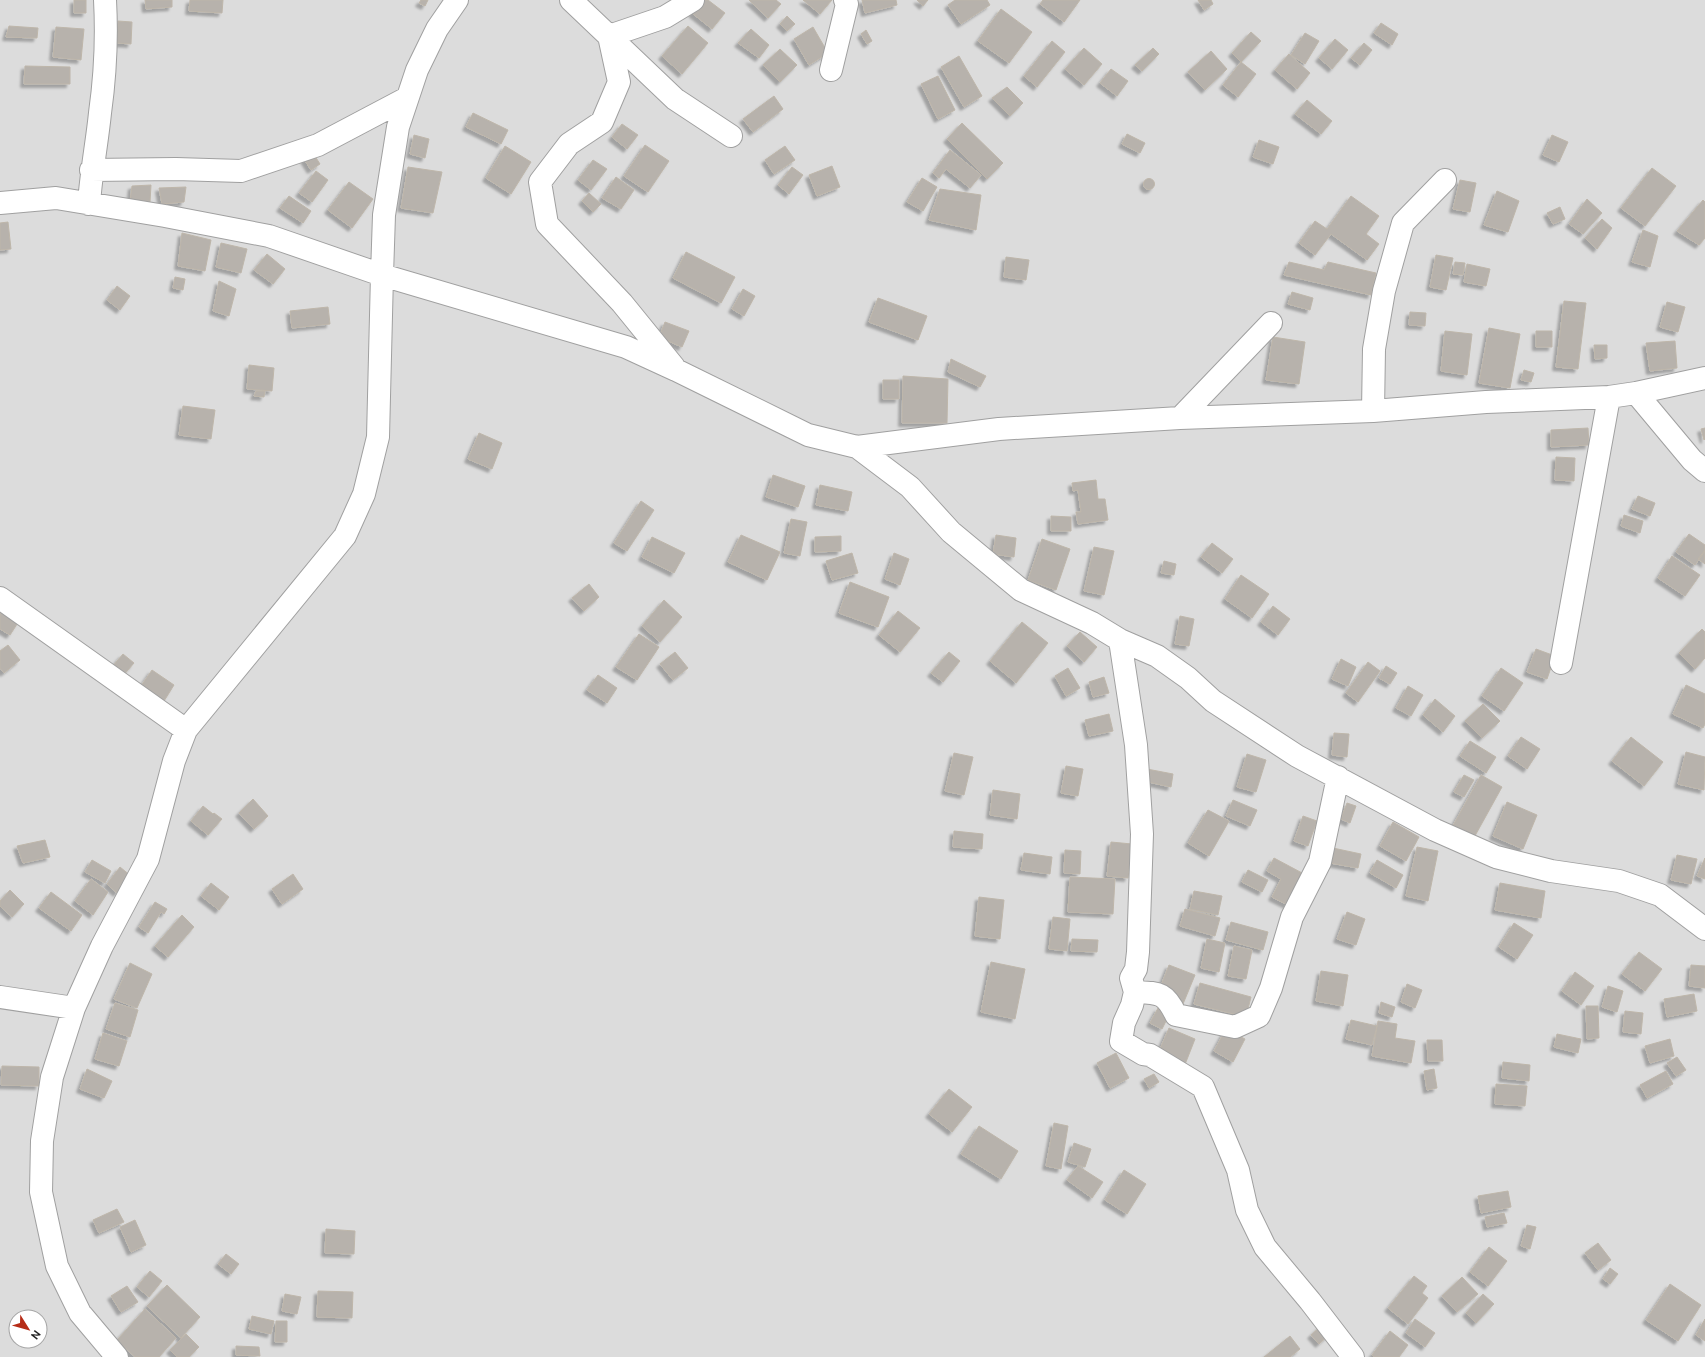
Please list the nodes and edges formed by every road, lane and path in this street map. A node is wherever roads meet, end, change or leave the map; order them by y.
1 (105, 0) edge
2 (457, 0) edge
3 (570, 0) edge
4 (693, 0) edge
5 (845, 0) edge
6 (609, 36) junction
7 (831, 70) dead end
8 (407, 98) junction
9 (731, 136) dead end
10 (91, 170) junction
11 (1445, 180) dead end
12 (0, 203) edge
13 (89, 204) junction
14 (382, 274) junction
15 (1271, 323) dead end
16 (676, 370) junction
17 (1705, 378) edge
18 (1636, 393) junction
19 (1609, 397) junction
20 (1373, 411) junction
21 (1180, 418) junction
22 (857, 447) junction
23 (1705, 471) edge
24 (0, 598) edge
25 (1120, 640) junction
26 (1561, 663) dead end
27 (186, 730) junction
28 (1338, 777) junction
29 (1705, 929) edge
30 (1135, 992) junction
31 (0, 997) edge
32 (74, 1008) junction
33 (117, 1357) edge
34 (1353, 1357) edge

1 - 10 street
2 - 8 street
3 - 6 street
4 - 6 street
5 - 7 street
6 - 9 street
6 - 16 street
8 - 10 street
8 - 14 street
10 - 13 street
11 - 20 street
12 - 13 street
13 - 14 street
14 - 16 street
14 - 27 street
15 - 21 street
16 - 22 street
17 - 18 street
18 - 19 street
18 - 23 street
19 - 20 street
19 - 26 street
20 - 21 street
21 - 22 street
22 - 25 street
24 - 27 street
25 - 28 street
25 - 30 street
27 - 32 street
28 - 29 street
28 - 30 street
30 - 34 street
31 - 32 street
32 - 33 street

